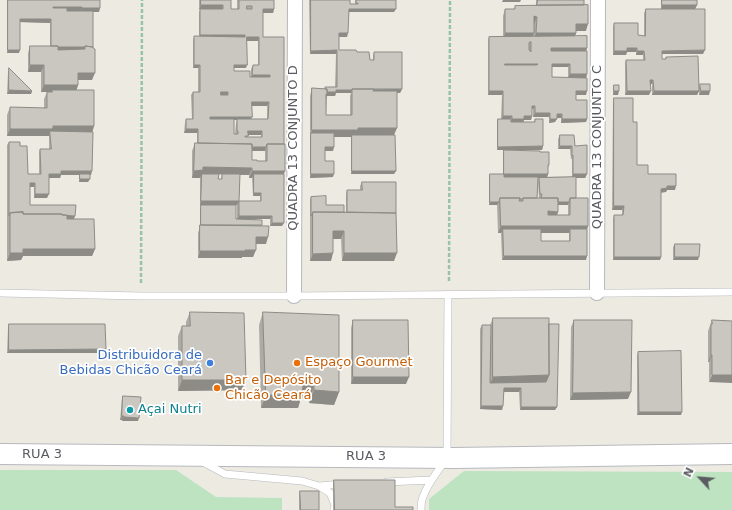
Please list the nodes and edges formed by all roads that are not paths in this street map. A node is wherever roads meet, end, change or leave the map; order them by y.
1 (295, 0) edge
2 (598, 0) edge
3 (732, 292) edge
4 (0, 293) edge
5 (597, 293) junction
6 (448, 294) junction
7 (294, 296) junction
8 (0, 454) edge
9 (732, 454) edge
10 (191, 456) junction
11 (447, 458) junction
12 (431, 480) junction
13 (379, 483) edge
14 (349, 484) edge
15 (319, 486) junction
16 (334, 510) edge
17 (421, 510) edge

1 - 7 street, QUADRA 13 CONJUNTO D
2 - 5 street, QUADRA 13 CONJUNTO C
3 - 5 lane
4 - 7 lane
5 - 6 lane
6 - 7 lane
6 - 11 lane
8 - 10 main road, RUA 3
9 - 11 main road, RUA 3
10 - 11 main road, RUA 3
10 - 15 lane
11 - 12 lane
12 - 13 lane
12 - 17 lane
14 - 15 lane
15 - 16 lane

